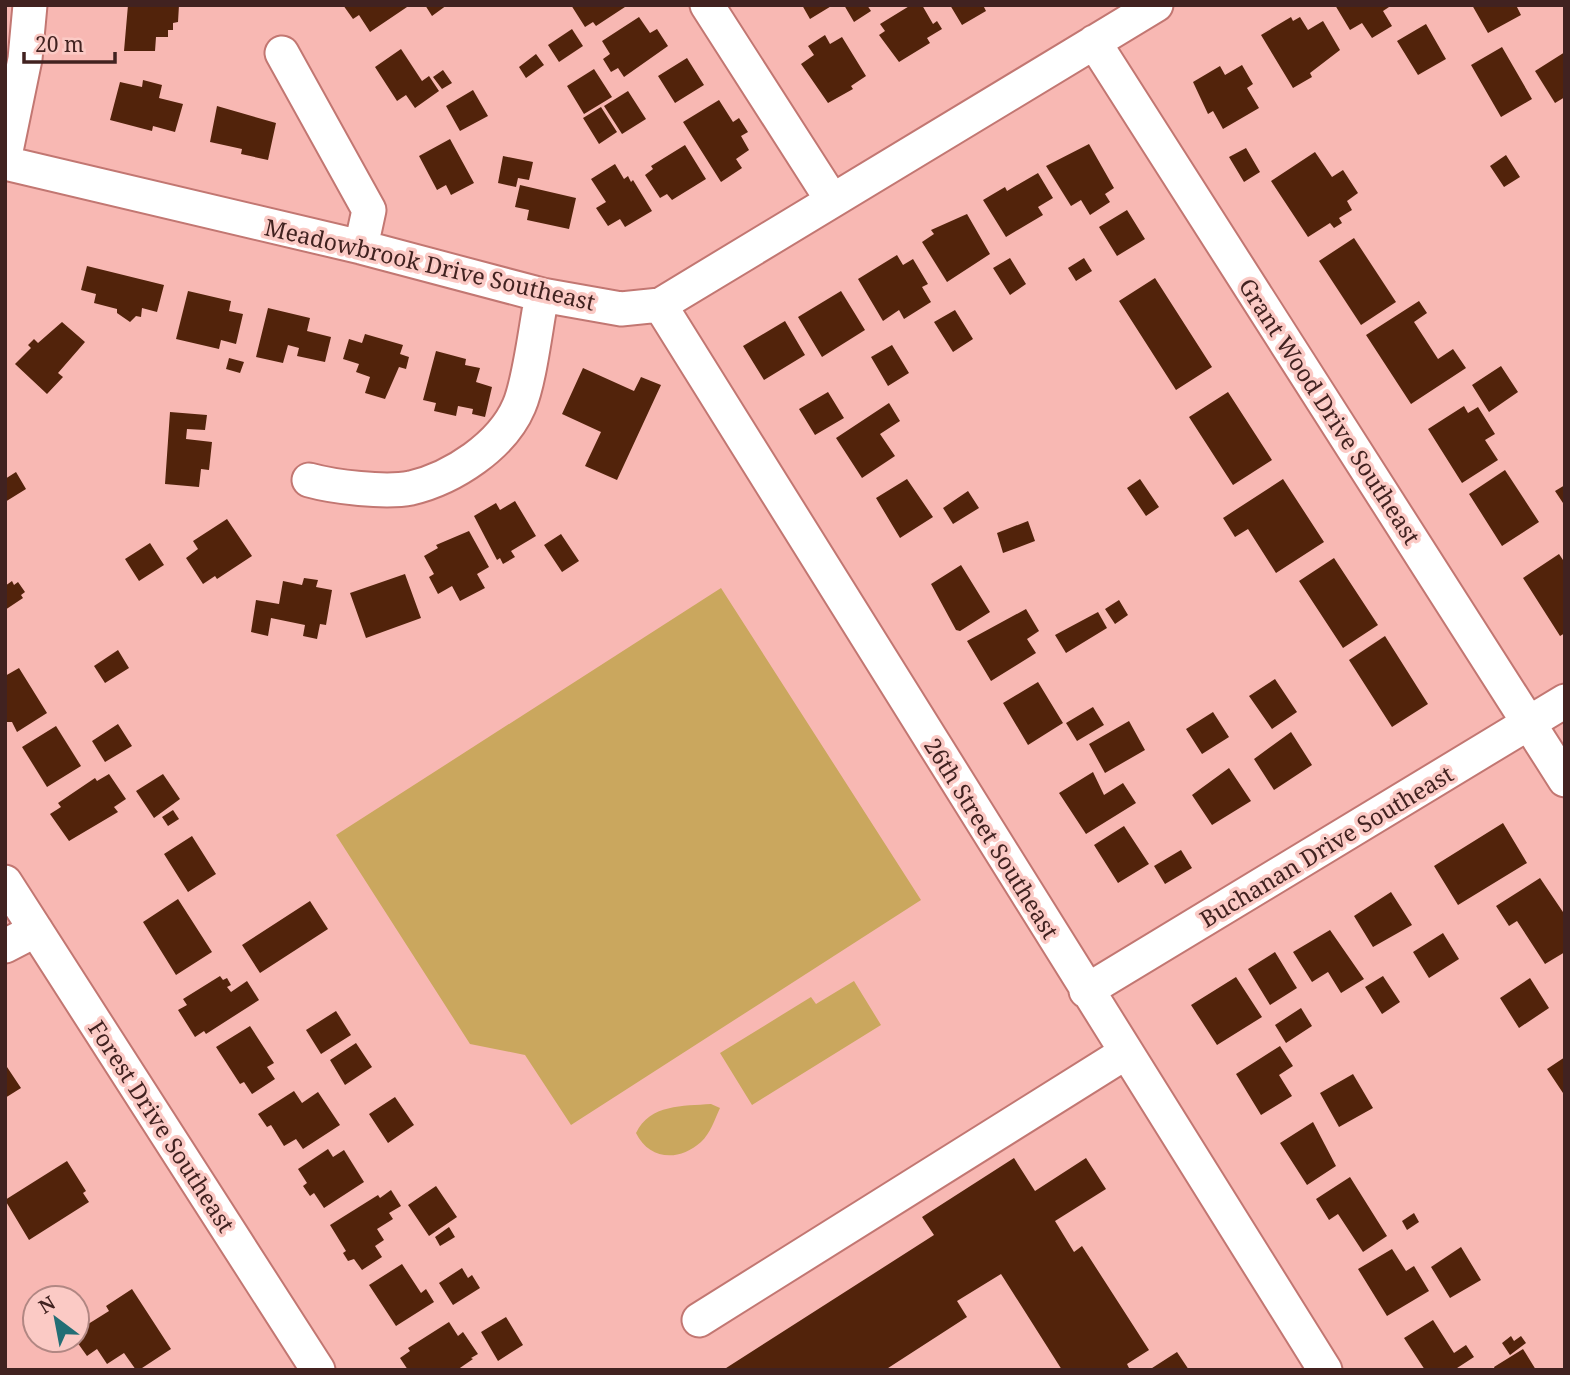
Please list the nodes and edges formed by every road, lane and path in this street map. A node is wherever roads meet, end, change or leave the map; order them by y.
1 (30, 5) edge
2 (707, 5) edge
3 (1156, 5) edge
4 (1094, 43) junction
5 (282, 53) dead end
6 (5, 156) edge
7 (5, 163) edge
8 (832, 200) junction
9 (361, 247) junction
10 (542, 295) junction
11 (660, 305) junction
12 (309, 480) dead end
13 (1565, 701) edge
14 (1528, 723) junction
15 (1565, 780) edge
16 (5, 882) edge
17 (36, 930) junction
18 (5, 946) edge
19 (1086, 991) junction
20 (1125, 1053) junction
21 (699, 1320) dead end
22 (318, 1370) edge
23 (1325, 1370) edge

1 - 6 street
2 - 8 street
3 - 4 street, Meadowbrook Drive Southeast
4 - 8 street, Meadowbrook Drive Southeast
4 - 14 street, Grant Wood Drive Southeast
5 - 9 street
7 - 9 street, Meadowbrook Drive Southeast
8 - 11 street, Meadowbrook Drive Southeast
9 - 10 street, Meadowbrook Drive Southeast
10 - 11 street, Meadowbrook Drive Southeast
10 - 12 street
11 - 19 street, 26th Street Southeast
13 - 14 street, Buchanan Drive Southeast
14 - 15 street, Grant Wood Drive Southeast
14 - 19 street, Buchanan Drive Southeast
16 - 17 street, Forest Drive Southeast
17 - 18 street
17 - 22 street, Forest Drive Southeast
19 - 20 street, 26th Street Southeast
20 - 21 street
20 - 23 street, 26th Street Southeast

